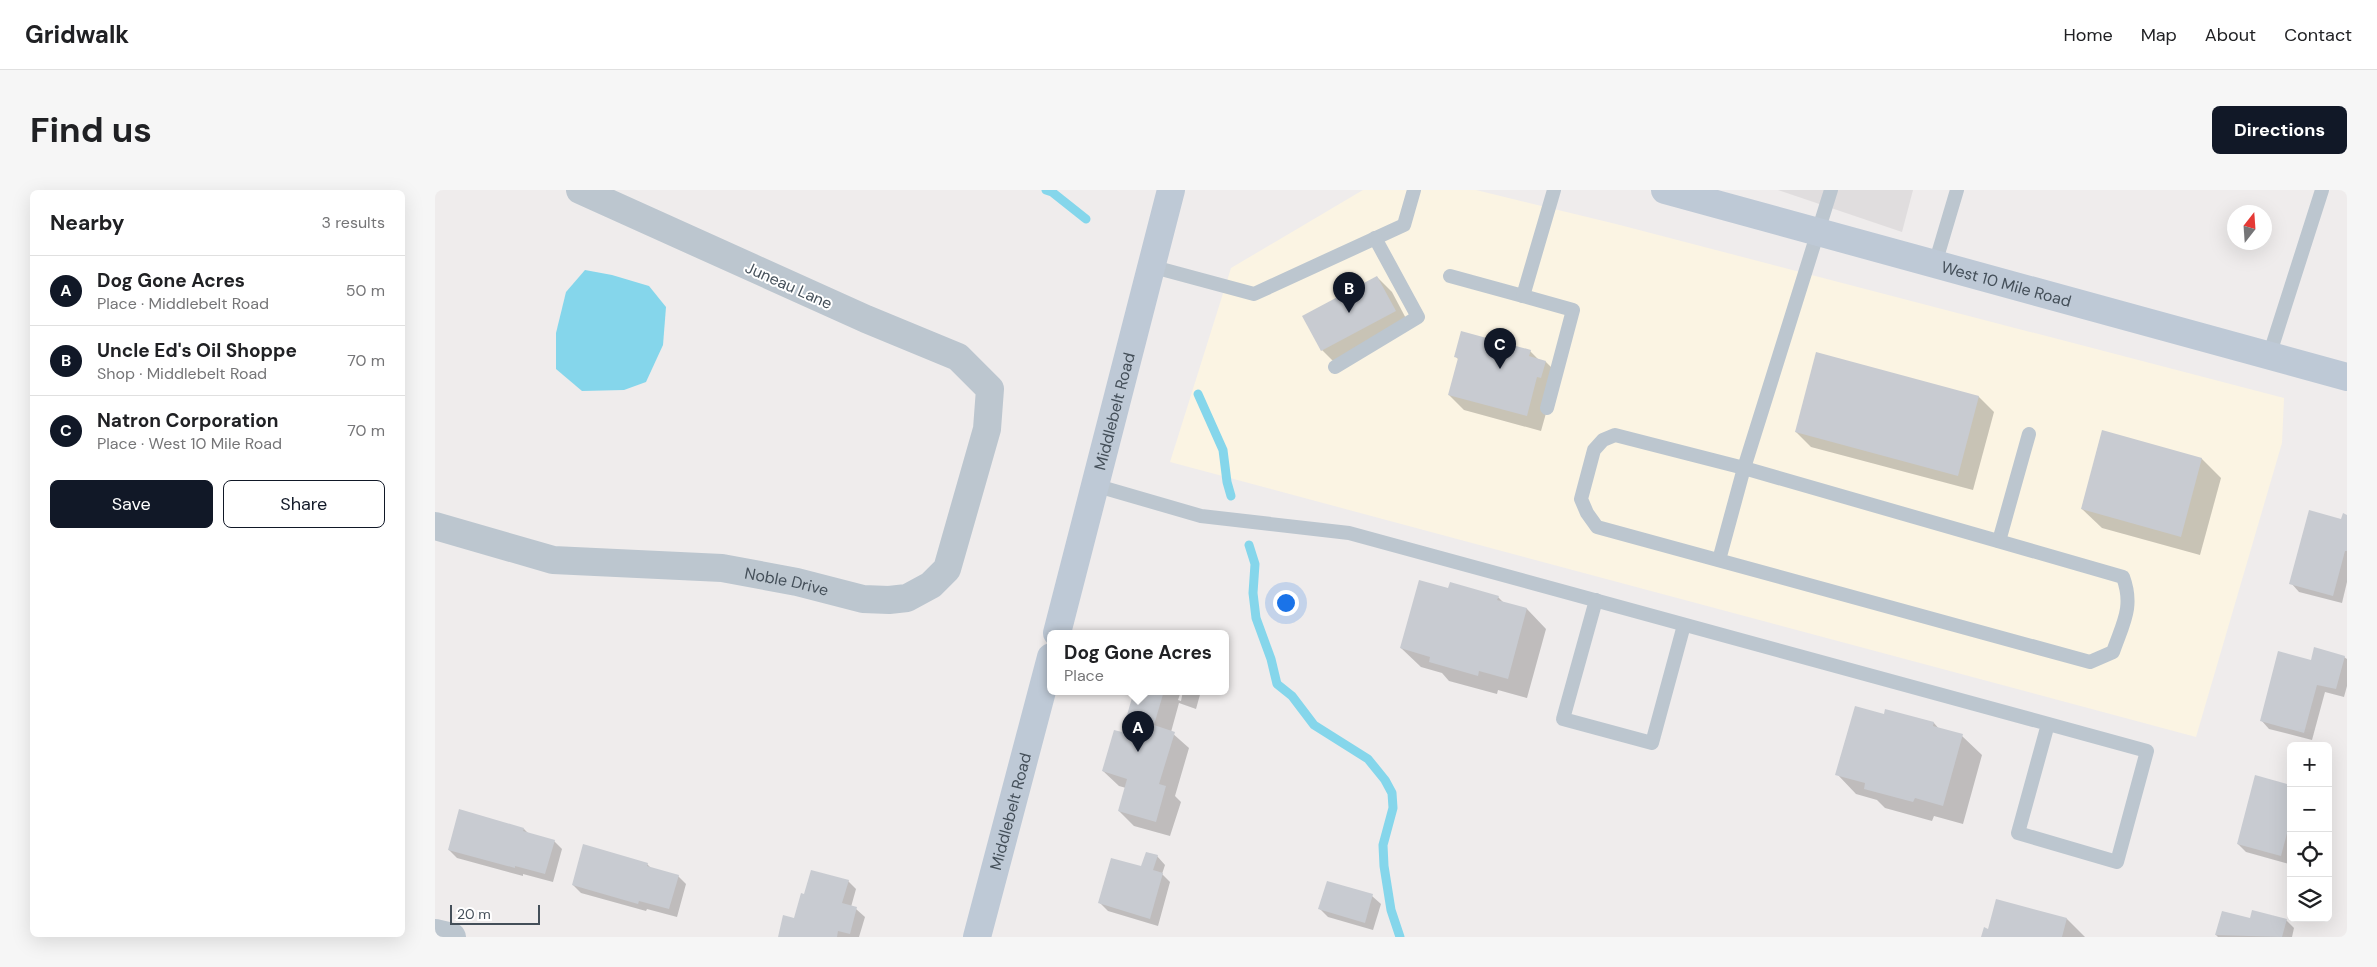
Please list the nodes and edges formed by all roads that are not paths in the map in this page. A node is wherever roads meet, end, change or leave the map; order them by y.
1 (580, 190) edge
2 (1171, 190) edge
3 (1414, 190) edge
4 (1554, 190) edge
5 (1665, 190) edge
6 (1831, 190) edge
7 (1957, 190) edge
8 (2322, 190) edge
9 (1817, 232) junction
10 (1375, 238) junction
11 (1935, 264) junction
12 (1150, 266) junction
13 (1450, 276) dead end
14 (1523, 296) junction
15 (2269, 356) junction
16 (1335, 367) dead end
17 (2347, 377) edge
18 (990, 389) joint
19 (1547, 408) dead end
20 (2029, 434) dead end
21 (1744, 468) junction
22 (1095, 485) junction
23 (435, 526) edge
24 (1999, 541) junction
25 (1719, 560) junction
26 (1595, 600) junction
27 (1683, 624) junction
28 (1058, 630) edge
29 (1047, 672) edge
30 (2048, 724) junction
31 (435, 932) edge
32 (451, 937) edge
33 (977, 937) edge

1 - 18 street, Juneau Lane
2 - 12 street, Middlebelt Road
3 - 10 lane
4 - 14 lane
5 - 9 street, West 10 Mile Road
6 - 9 lane
7 - 11 lane
8 - 15 lane
9 - 11 street, West 10 Mile Road
9 - 21 lane
10 - 12 lane
10 - 16 lane
11 - 15 street, West 10 Mile Road
12 - 22 street, Middlebelt Road
13 - 14 lane
14 - 19 lane
15 - 17 street, West 10 Mile Road
18 - 23 street, Noble Drive
20 - 24 lane
21 - 24 lane
21 - 25 lane
21 - 25 lane
22 - 26 lane
22 - 28 street, Middlebelt Road
24 - 25 lane
26 - 27 lane
26 - 27 lane
27 - 30 lane
29 - 33 street, Middlebelt Road
30 - 30 lane
31 - 32 street

